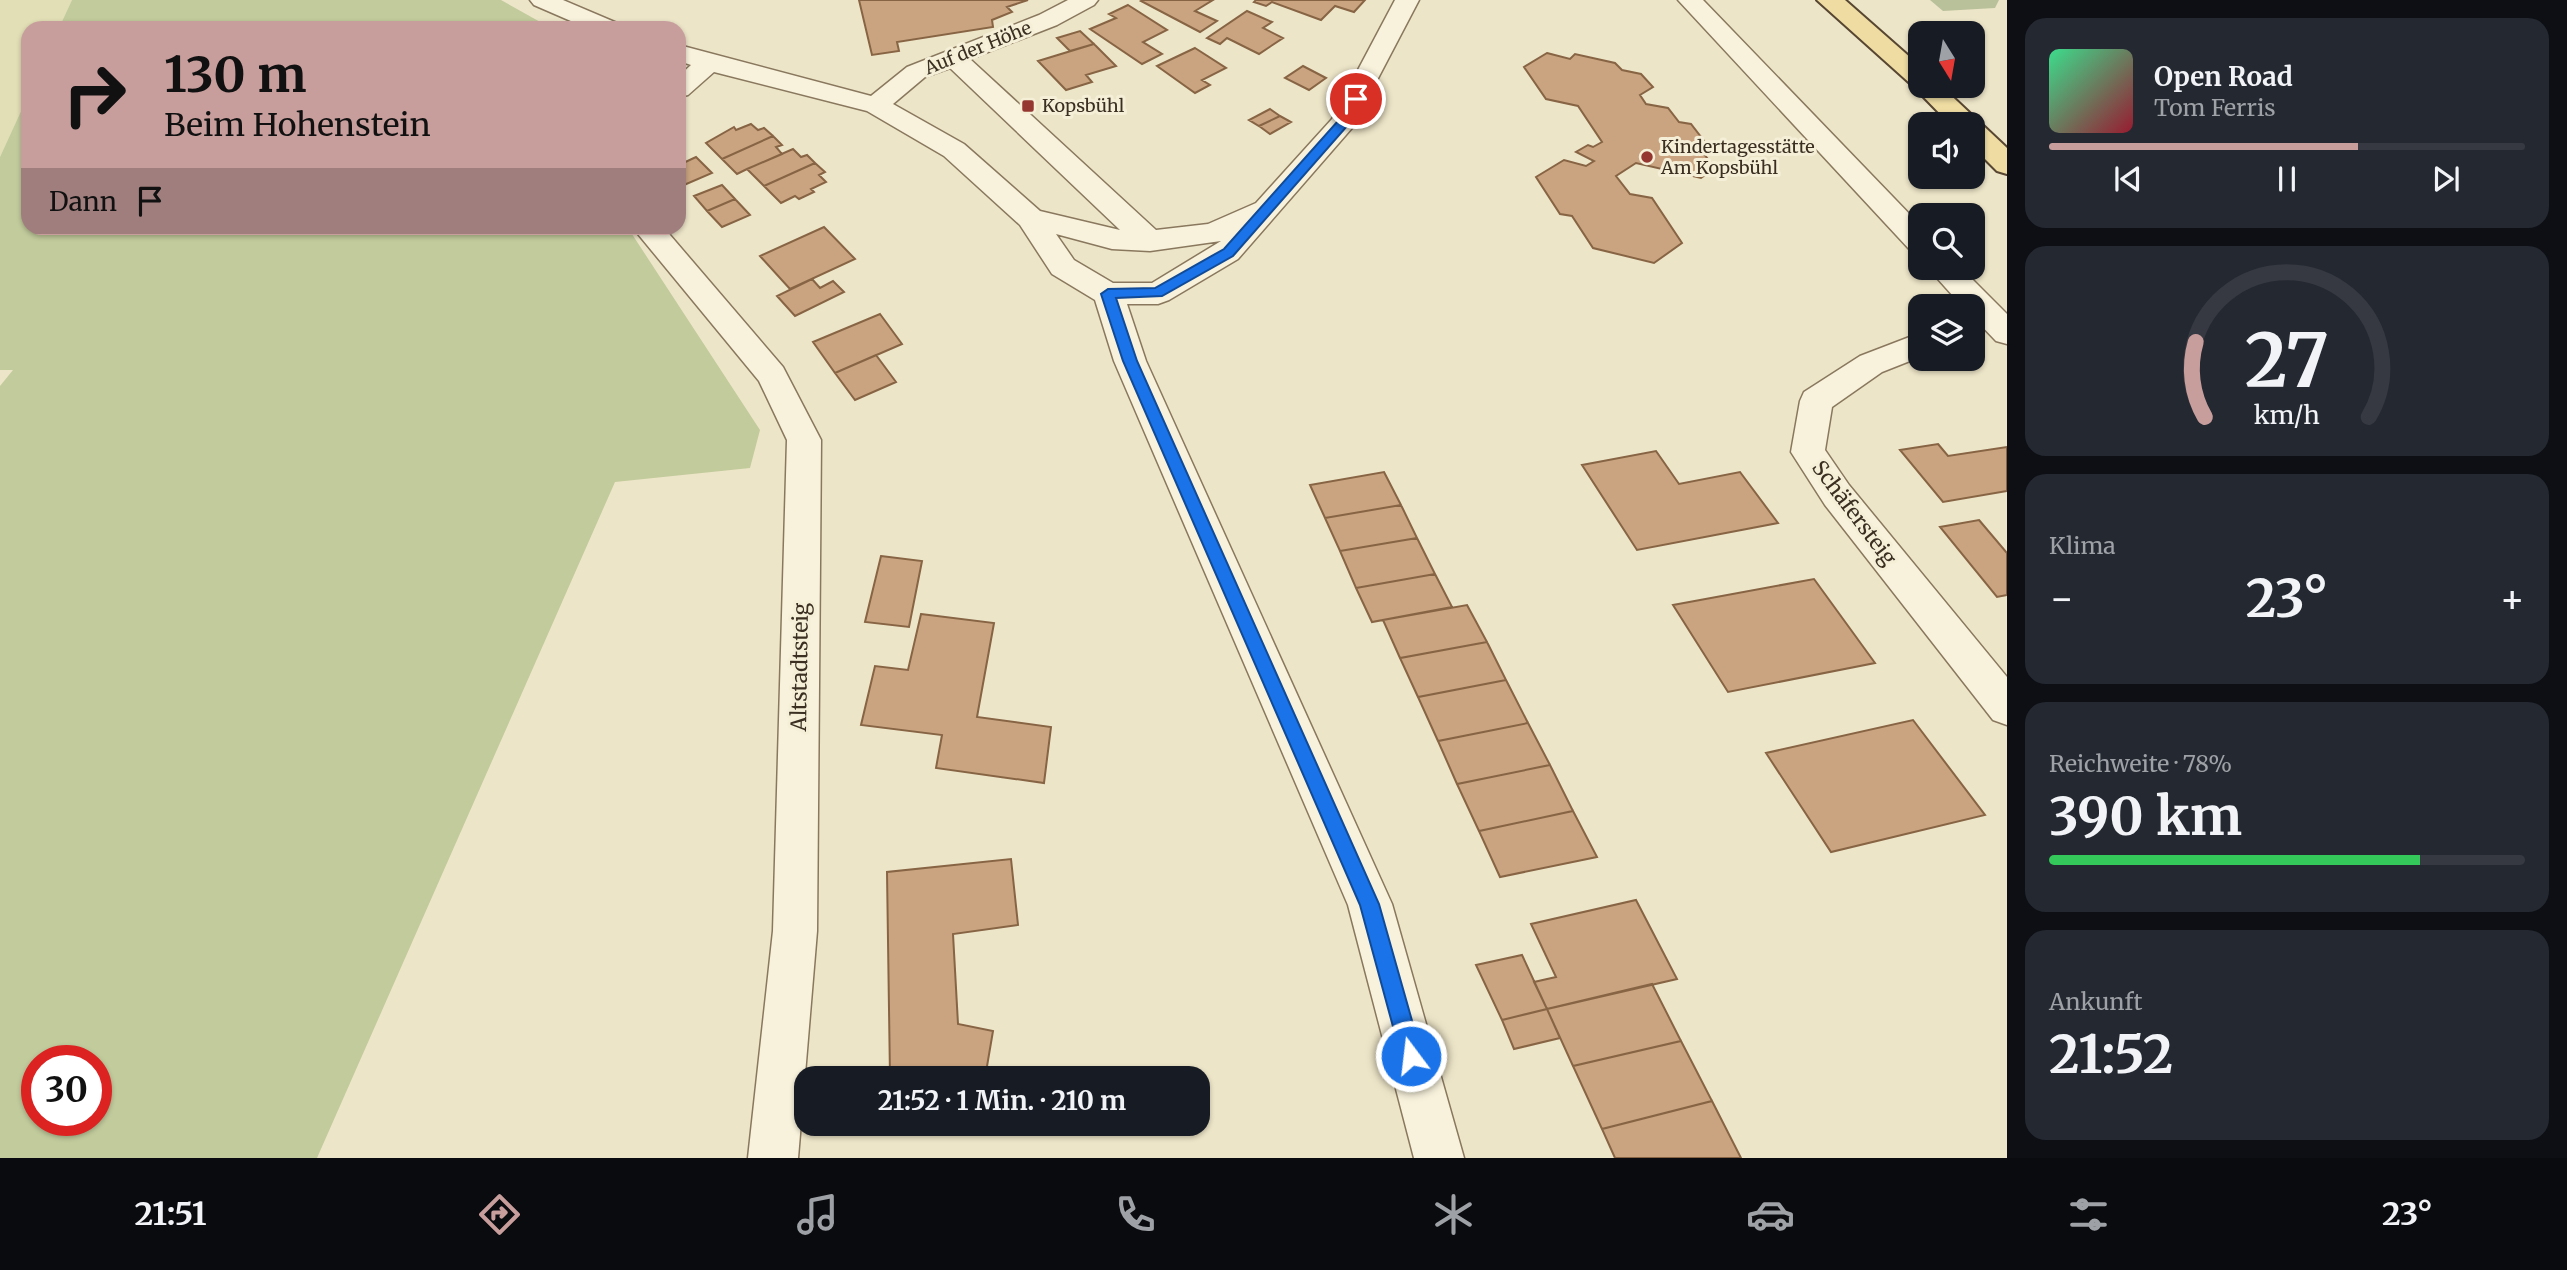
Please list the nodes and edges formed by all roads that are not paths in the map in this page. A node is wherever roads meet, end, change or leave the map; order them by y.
1 (542, 0) edge
2 (1086, 0) edge
3 (1408, 0) edge
4 (1690, 0) edge
5 (1830, 0) edge
6 (592, 21) edge
7 (686, 55) edge
8 (953, 57) junction
9 (709, 63) junction
10 (1908, 70) edge
11 (686, 83) edge
12 (1939, 98) edge
13 (876, 105) junction
14 (1953, 112) edge
15 (1985, 143) edge
16 (2007, 164) edge
17 (1270, 205) junction
18 (1030, 218) junction
19 (1908, 230) edge
20 (654, 235) edge
21 (1150, 241) junction
22 (1955, 280) edge
23 (1108, 294) junction
24 (2005, 332) edge
25 (1985, 334) edge
26 (1908, 349) edge
27 (2007, 707) edge
28 (773, 1158) edge
29 (1439, 1158) edge

1 - 6 street
2 - 8 street, Auf der Höhe
3 - 17 street
4 - 19 street
5 - 10 main road
7 - 9 street
8 - 13 street, Auf der Höhe
8 - 21 street
9 - 11 street
9 - 13 street
12 - 14 main road
13 - 18 street
15 - 16 main road
17 - 21 street
17 - 23 street
18 - 21 street
18 - 23 street
20 - 28 street, Altstadtsteig
22 - 24 street
23 - 29 street
24 - 25 street
26 - 27 street, Schäfersteig

